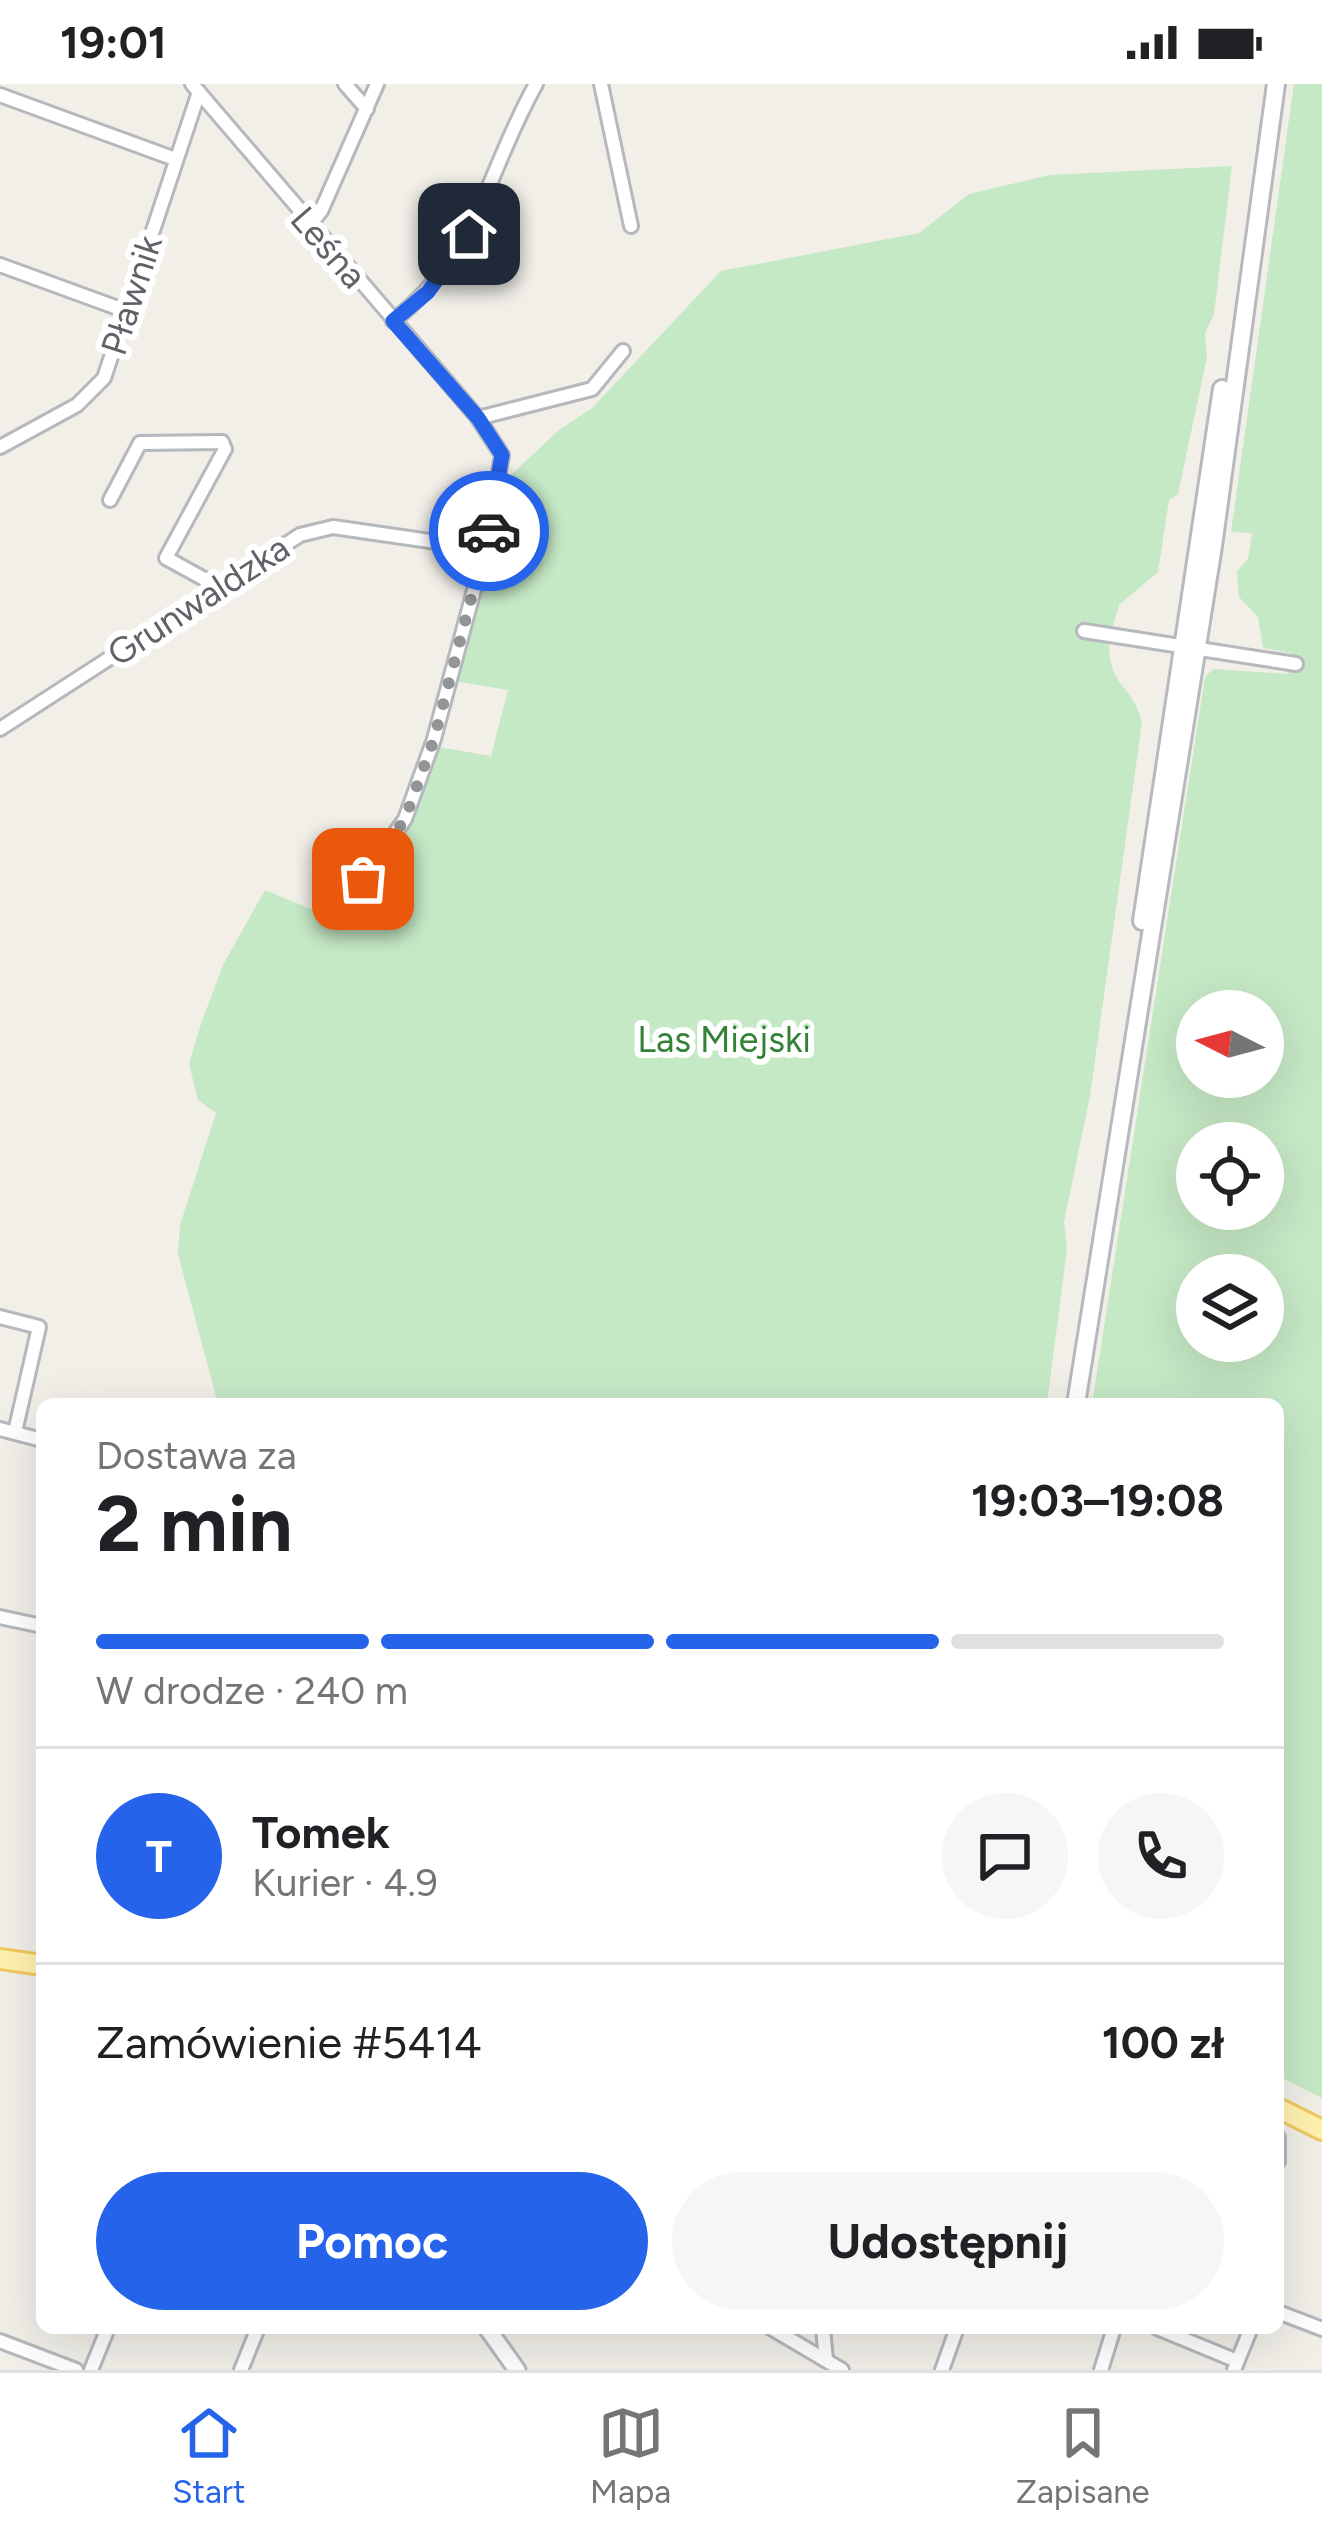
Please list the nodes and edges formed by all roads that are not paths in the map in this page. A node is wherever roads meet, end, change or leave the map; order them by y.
1 (345, 84) edge
2 (376, 84) edge
3 (536, 84) edge
4 (601, 84) edge
5 (1276, 84) edge
6 (196, 88) edge
7 (0, 95) edge
8 (367, 109) junction
9 (175, 159) junction
10 (309, 226) junction
11 (631, 226) dead end
12 (0, 265) edge
13 (126, 311) junction
14 (393, 321) junction
15 (623, 351) dead end
16 (478, 418) junction
17 (0, 447) edge
18 (110, 500) dead end
19 (485, 549) junction
20 (217, 586) junction
21 (1084, 631) dead end
22 (1190, 647) junction
23 (1296, 664) dead end
24 (0, 729) edge
25 (363, 879) dead end
26 (0, 1317) edge
27 (1077, 1398) edge
28 (7, 1430) edge
29 (36, 1438) edge
30 (0, 1618) edge
31 (36, 1625) edge
32 (0, 1959) edge
33 (36, 1964) edge
34 (1284, 2111) edge
35 (1322, 2130) edge
36 (1284, 2314) edge
37 (1322, 2329) edge
38 (106, 2334) edge
39 (256, 2334) edge
40 (491, 2334) edge
41 (782, 2334) edge
42 (822, 2334) edge
43 (955, 2334) edge
44 (1112, 2334) edge
45 (1169, 2334) edge
46 (1249, 2334) edge
47 (0, 2341) edge
48 (806, 2348) junction
49 (826, 2360) junction
50 (1236, 2366) edge
51 (76, 2370) edge
52 (91, 2370) edge
53 (241, 2370) edge
54 (517, 2370) edge
55 (842, 2370) edge
56 (942, 2370) edge
57 (1101, 2370) edge

1 - 8 street
2 - 8 street
3 - 14 street
4 - 11 street
5 - 22 main road
6 - 9 street, Pławnik
6 - 10 street, Leśna
7 - 9 street
8 - 10 street
9 - 13 street, Pławnik
10 - 14 street, Leśna
12 - 13 street
13 - 17 street, Pławnik
14 - 16 street, Leśna
15 - 16 street
16 - 19 street, Leśna
18 - 20 street
19 - 20 street, Grunwaldzka
19 - 25 street
20 - 24 street, Grunwaldzka
21 - 22 street
22 - 23 street
22 - 27 main road
26 - 28 street
28 - 29 street
30 - 31 street
32 - 33 main road
34 - 35 main road
36 - 37 street
38 - 52 street
39 - 53 street
40 - 54 street
41 - 48 street
42 - 48 street
42 - 49 street
43 - 56 street
44 - 57 street
45 - 50 street
46 - 50 street
47 - 51 street
48 - 49 street
49 - 55 street

